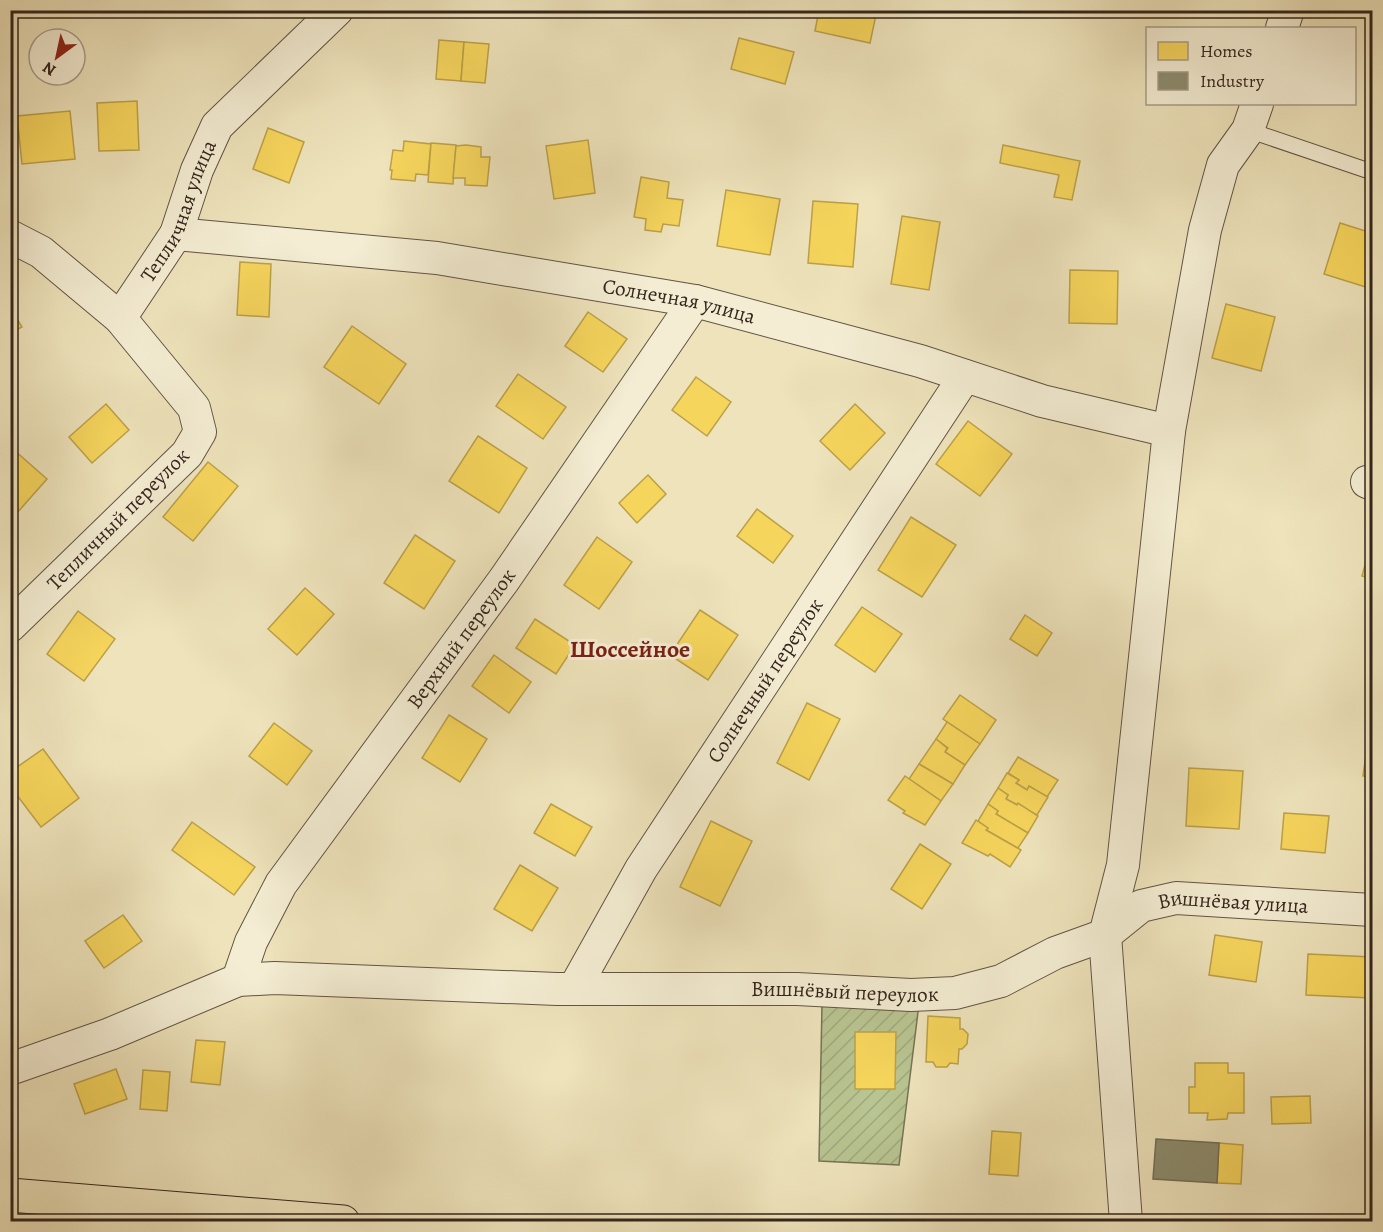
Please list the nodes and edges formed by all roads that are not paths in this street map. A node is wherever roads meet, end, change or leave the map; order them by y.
1 (337, 10) edge
2 (1288, 10) edge
3 (1282, 27) edge
4 (1253, 117) edge
5 (1372, 172) edge
6 (176, 234) junction
7 (10, 236) edge
8 (695, 301) junction
9 (120, 318) junction
10 (965, 376) junction
11 (1169, 431) junction
12 (10, 626) edge
13 (1372, 910) edge
14 (1105, 935) junction
15 (238, 980) junction
16 (574, 989) junction
17 (10, 1069) edge
18 (10, 1195) edge
19 (344, 1221) edge
20 (1126, 1221) edge

1 - 6 street, Тепличная улица
2 - 3 street
4 - 5 lane
4 - 11 street
6 - 8 street, Солнечная улица
6 - 9 street, Тепличная улица
7 - 9 street
8 - 10 street, Солнечная улица
8 - 15 street, Верхний переулок
9 - 12 street, Тепличный переулок
10 - 11 street, Солнечная улица
10 - 16 street, Солнечный переулок
11 - 14 street
13 - 14 street, Вишнёвая улица
14 - 16 street, Вишнёвый переулок
14 - 20 street
15 - 16 street, Вишнёвый переулок
15 - 17 street, Вишнёвый переулок
18 - 19 main road

